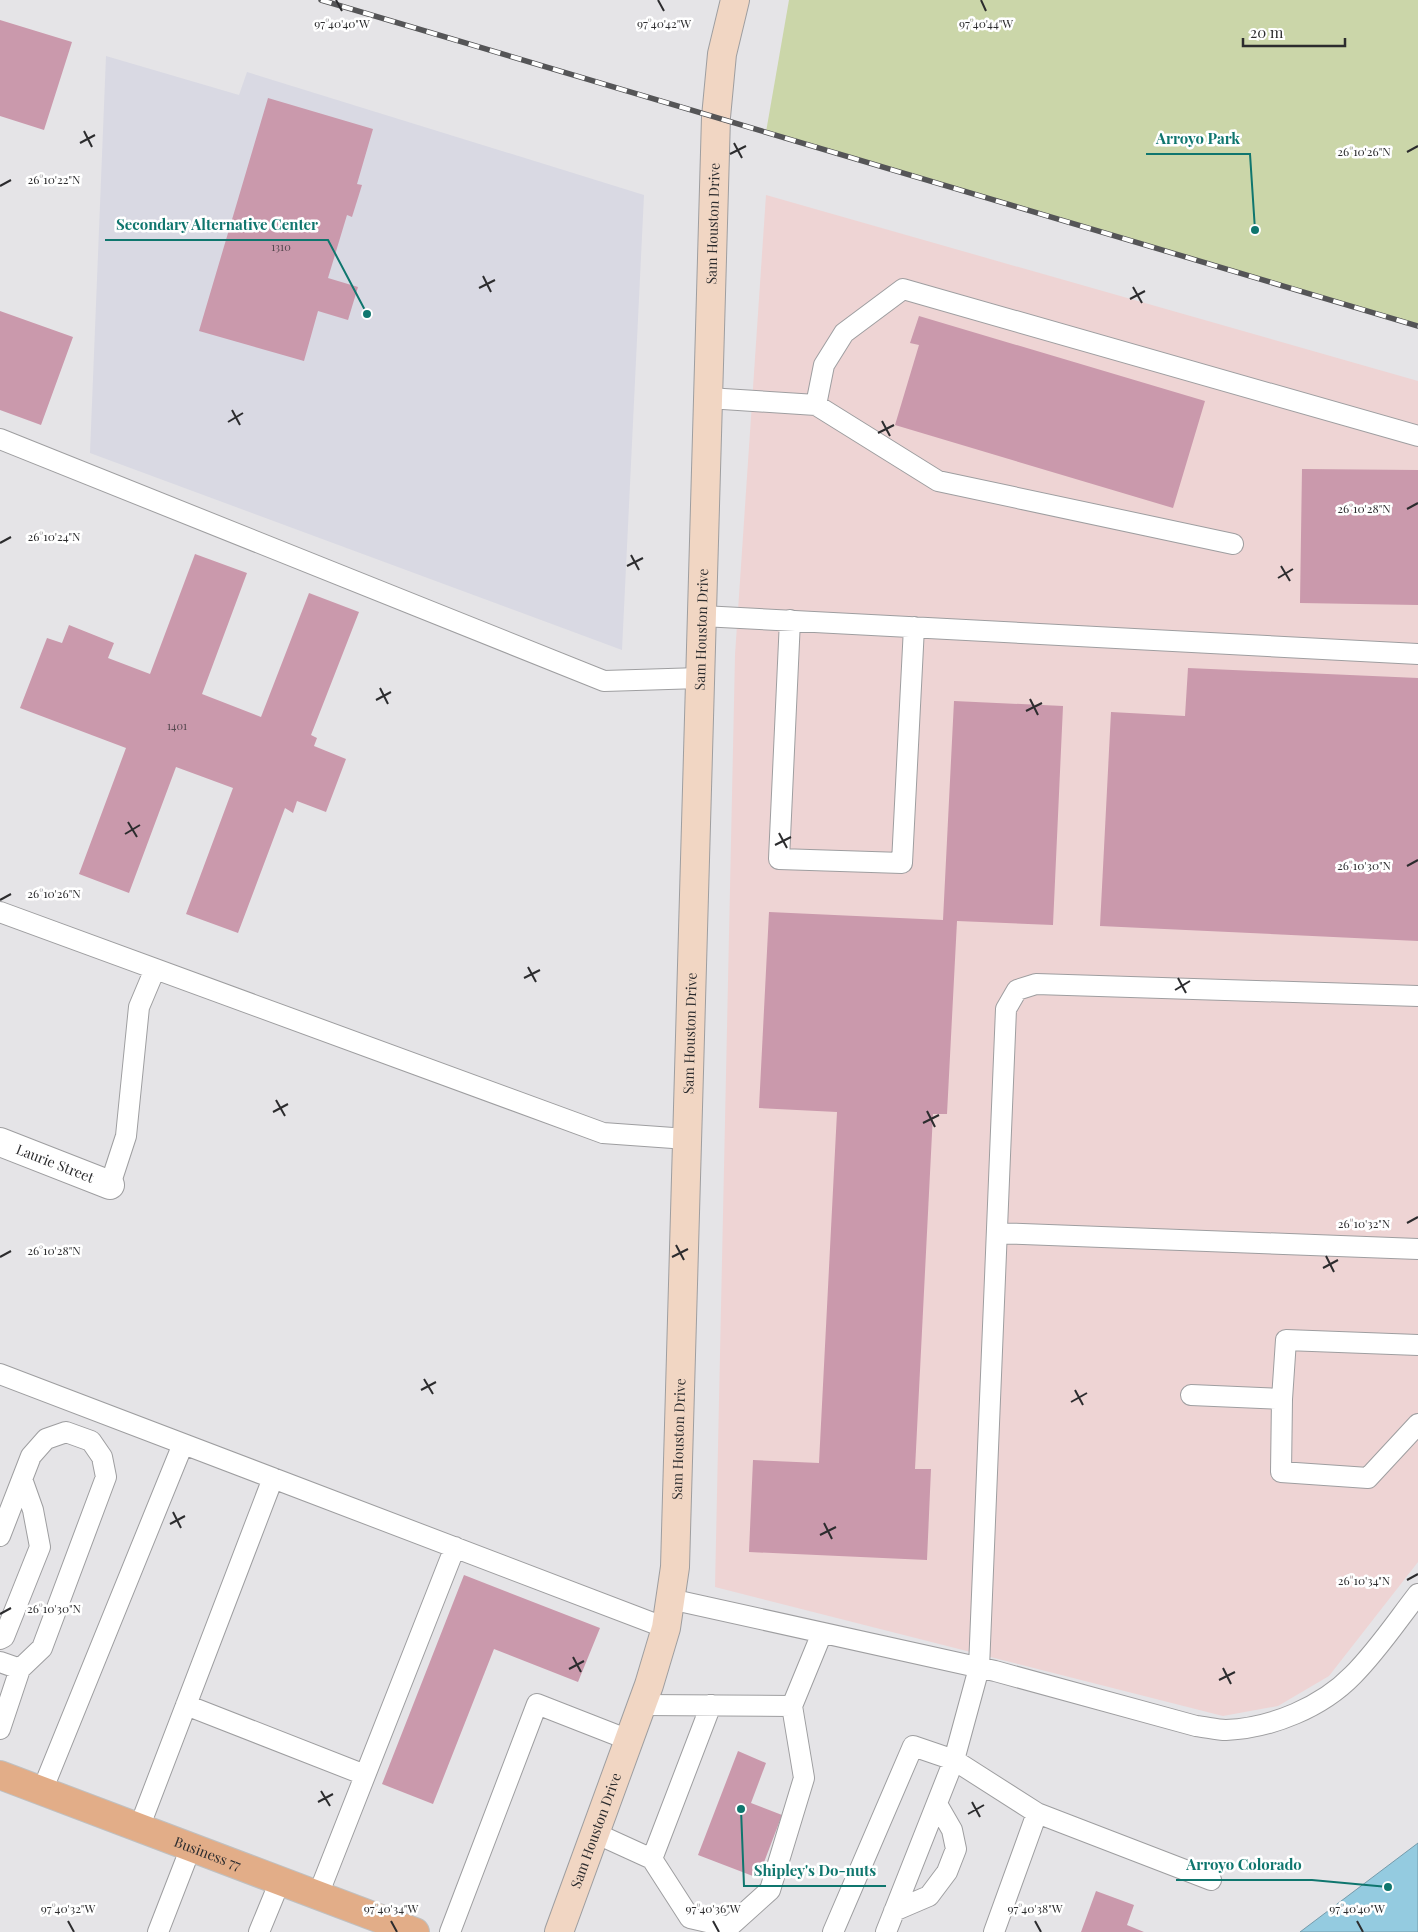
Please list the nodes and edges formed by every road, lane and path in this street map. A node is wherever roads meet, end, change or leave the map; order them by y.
1 (735, 0) edge
2 (708, 398) junction
3 (816, 405) junction
4 (1418, 436) edge
5 (0, 439) edge
6 (1234, 544) dead end
7 (702, 616) junction
8 (790, 620) junction
9 (914, 627) junction
10 (1418, 654) edge
11 (700, 678) junction
12 (0, 912) edge
13 (155, 969) junction
14 (1418, 996) edge
15 (687, 1139) junction
16 (0, 1142) edge
17 (110, 1184) joint
18 (997, 1233) junction
19 (1418, 1249) edge
20 (1418, 1345) edge
21 (0, 1374) edge
22 (1191, 1395) dead end
23 (1282, 1399) junction
24 (1418, 1424) edge
25 (183, 1444) junction
26 (273, 1478) junction
27 (22, 1479) junction
28 (0, 1536) edge
29 (455, 1548) junction
30 (1418, 1594) edge
31 (670, 1599) junction
32 (666, 1628) junction
33 (822, 1633) junction
34 (0, 1639) edge
35 (0, 1662) edge
36 (979, 1668) junction
37 (20, 1669) junction
38 (186, 1705) junction
39 (642, 1705) junction
40 (712, 1705) junction
41 (792, 1706) junction
42 (0, 1729) edge
43 (630, 1740) junction
44 (954, 1760) junction
45 (0, 1775) edge
46 (365, 1775) junction
47 (42, 1791) junction
48 (937, 1804) junction
49 (1037, 1813) junction
50 (139, 1828) junction
51 (595, 1833) junction
52 (191, 1847) junction
53 (652, 1859) junction
54 (1211, 1880) dead end
55 (280, 1881) junction
56 (318, 1895) junction
57 (894, 1911) junction
58 (687, 1925) edge
59 (406, 1930) edge
60 (158, 1932) edge
61 (259, 1932) edge
62 (450, 1932) edge
63 (559, 1932) edge
64 (833, 1932) edge
65 (886, 1932) edge
66 (994, 1932) edge

1 - 2 street, Sam Houston Drive
2 - 3 lane
2 - 7 street, Sam Houston Drive
3 - 4 lane
3 - 6 lane
5 - 11 lane
7 - 8 lane
7 - 11 street, Sam Houston Drive
8 - 9 lane
8 - 9 lane
9 - 10 lane
11 - 15 street, Sam Houston Drive
12 - 13 lane
13 - 15 lane
13 - 17 lane
14 - 18 lane
15 - 31 street, Sam Houston Drive
16 - 17 street, Laurie Street
18 - 19 lane
18 - 36 lane
20 - 23 lane
21 - 25 lane
22 - 23 lane
23 - 24 lane
25 - 26 lane
25 - 47 lane
26 - 29 lane
26 - 38 lane
27 - 28 lane
27 - 34 lane
27 - 37 lane
29 - 32 lane
29 - 46 lane
30 - 36 lane
31 - 32 street, Sam Houston Drive
31 - 33 lane
32 - 39 street, Sam Houston Drive
33 - 36 lane
33 - 41 lane
35 - 37 lane
36 - 44 lane
37 - 42 lane
38 - 46 lane
38 - 50 lane
39 - 40 lane
39 - 43 street, Sam Houston Drive
40 - 41 lane
40 - 53 lane
41 - 58 lane
43 - 51 street, Sam Houston Drive
43 - 62 lane
44 - 48 lane
44 - 49 lane
44 - 64 lane
45 - 47 main road, Business 77
46 - 56 lane
47 - 50 main road, Business 77
48 - 57 lane
48 - 57 lane
49 - 54 lane
49 - 66 lane
50 - 52 main road, Business 77
51 - 53 lane
51 - 63 street, Sam Houston Drive
52 - 55 main road, Business 77
52 - 60 lane
53 - 58 lane
55 - 56 main road, Business 77
55 - 61 lane
56 - 59 main road, Business 77
57 - 65 lane

